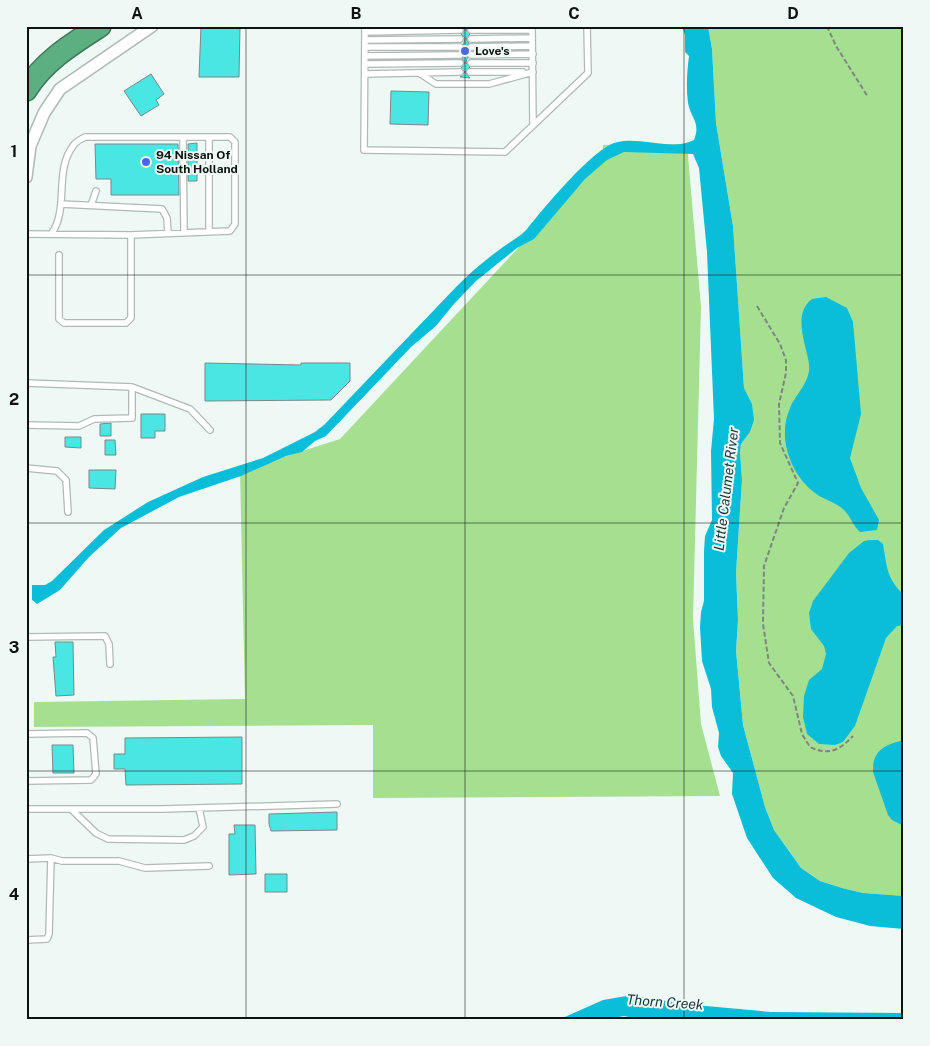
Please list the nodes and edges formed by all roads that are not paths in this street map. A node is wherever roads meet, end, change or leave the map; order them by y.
1 (100, 26) edge
2 (152, 26) edge
3 (587, 26) edge
4 (532, 28) edge
5 (365, 29) edge
6 (460, 30) dead end
7 (471, 30) dead end
8 (532, 38) junction
9 (460, 39) dead end
10 (471, 39) dead end
11 (365, 40) junction
12 (532, 46) junction
13 (365, 47) junction
14 (460, 47) dead end
15 (471, 47) dead end
16 (533, 54) junction
17 (460, 55) dead end
18 (471, 55) dead end
19 (365, 56) junction
20 (460, 63) dead end
21 (470, 63) dead end
22 (533, 63) junction
23 (365, 64) junction
24 (460, 72) dead end
25 (470, 72) dead end
26 (533, 72) junction
27 (419, 73) junction
28 (365, 74) junction
29 (26, 90) edge
30 (533, 125) junction
31 (183, 137) junction
32 (208, 137) junction
33 (26, 176) edge
34 (96, 191) dead end
35 (61, 204) junction
36 (91, 205) junction
37 (209, 231) junction
38 (184, 232) junction
39 (52, 233) junction
40 (168, 233) junction
41 (26, 234) edge
42 (131, 235) junction
43 (59, 255) dead end
44 (26, 383) edge
45 (132, 387) junction
46 (26, 425) edge
47 (210, 430) dead end
48 (26, 468) edge
49 (68, 512) dead end
50 (26, 637) edge
51 (110, 664) dead end
52 (26, 734) edge
53 (26, 781) edge
54 (337, 804) dead end
55 (199, 808) junction
56 (26, 809) edge
57 (72, 810) junction
58 (51, 858) junction
59 (26, 859) edge
60 (209, 866) dead end
61 (26, 940) edge

1 - 29 highway
2 - 33 street
3 - 30 lane
4 - 7 lane
4 - 8 lane
5 - 6 lane
5 - 11 lane
8 - 10 lane
8 - 12 lane
9 - 11 lane
11 - 13 lane
12 - 15 lane
12 - 16 lane
13 - 14 lane
13 - 19 lane
16 - 18 lane
16 - 22 lane
17 - 19 lane
19 - 23 lane
20 - 23 lane
21 - 22 lane
22 - 26 lane
23 - 28 lane
24 - 27 lane
25 - 26 lane
26 - 27 lane
26 - 30 lane
27 - 28 lane
28 - 30 lane
31 - 32 lane
31 - 35 lane
31 - 38 lane
32 - 37 lane
32 - 37 lane
34 - 36 lane
35 - 36 lane
35 - 39 lane
36 - 40 lane
37 - 38 lane
38 - 40 lane
39 - 41 lane
39 - 42 lane
40 - 42 lane
42 - 43 lane
44 - 45 lane
45 - 46 lane
45 - 47 lane
48 - 49 lane
50 - 51 lane
52 - 53 lane
54 - 55 lane
55 - 57 lane
55 - 57 lane
56 - 57 lane
58 - 59 lane
58 - 60 lane
58 - 61 lane

